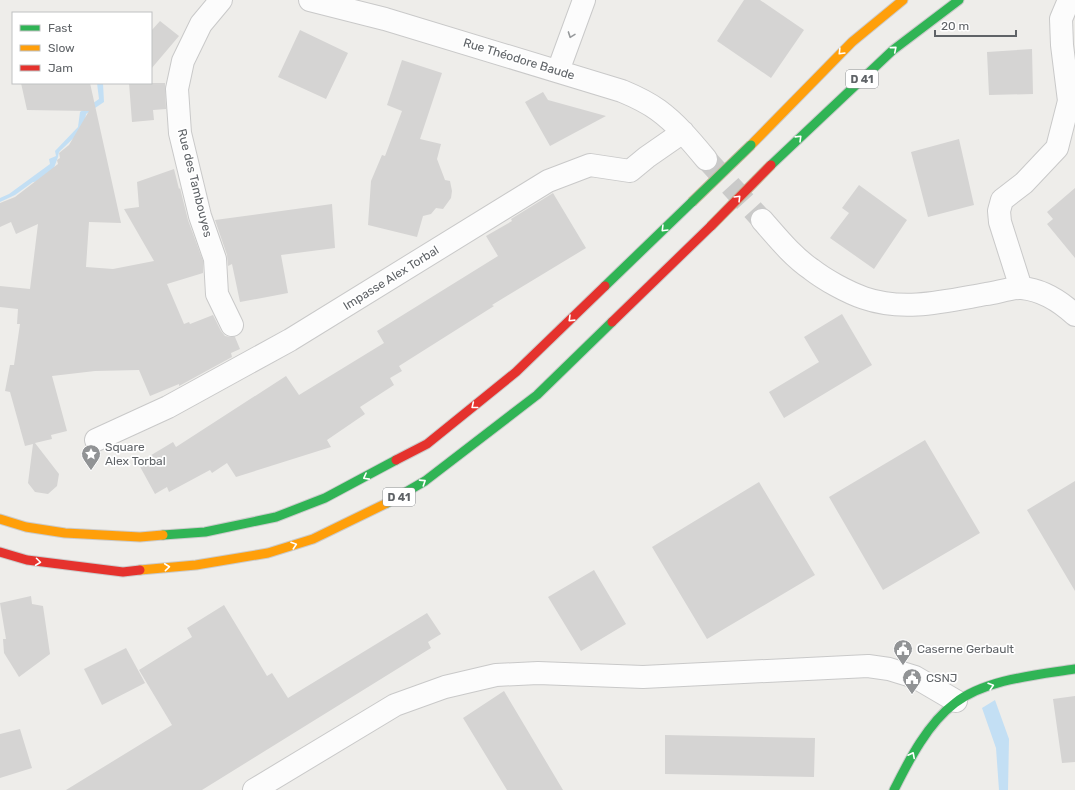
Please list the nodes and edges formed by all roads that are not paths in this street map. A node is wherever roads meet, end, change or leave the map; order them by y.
1 (221, 0) edge
2 (310, 0) edge
3 (584, 0) edge
4 (903, 0) edge
5 (959, 0) edge
6 (1069, 0) edge
7 (558, 71) junction
8 (683, 132) junction
9 (706, 159) tunnel mouth
10 (762, 220) tunnel mouth
11 (1021, 288) junction
12 (1075, 315) edge
13 (232, 325) dead end
14 (96, 440) dead end
15 (0, 519) edge
16 (0, 552) edge
17 (1075, 669) edge
18 (956, 701) junction
19 (254, 790) edge
20 (894, 790) edge

1 - 13 street, Rue des Tambouyes
2 - 7 street, Rue Théodore Baude
3 -> 7 street
4 -> 15 main road, D 41, bridge
16 -> 5 main road, D 41, bridge
6 - 11 street
7 - 8 street, Rue Théodore Baude
8 - 9 street, Rue Théodore Baude
8 - 14 street, Impasse Alex Torbal
10 - 11 street
11 - 12 street
18 -> 17 main road
18 - 19 street
20 -> 18 main road

